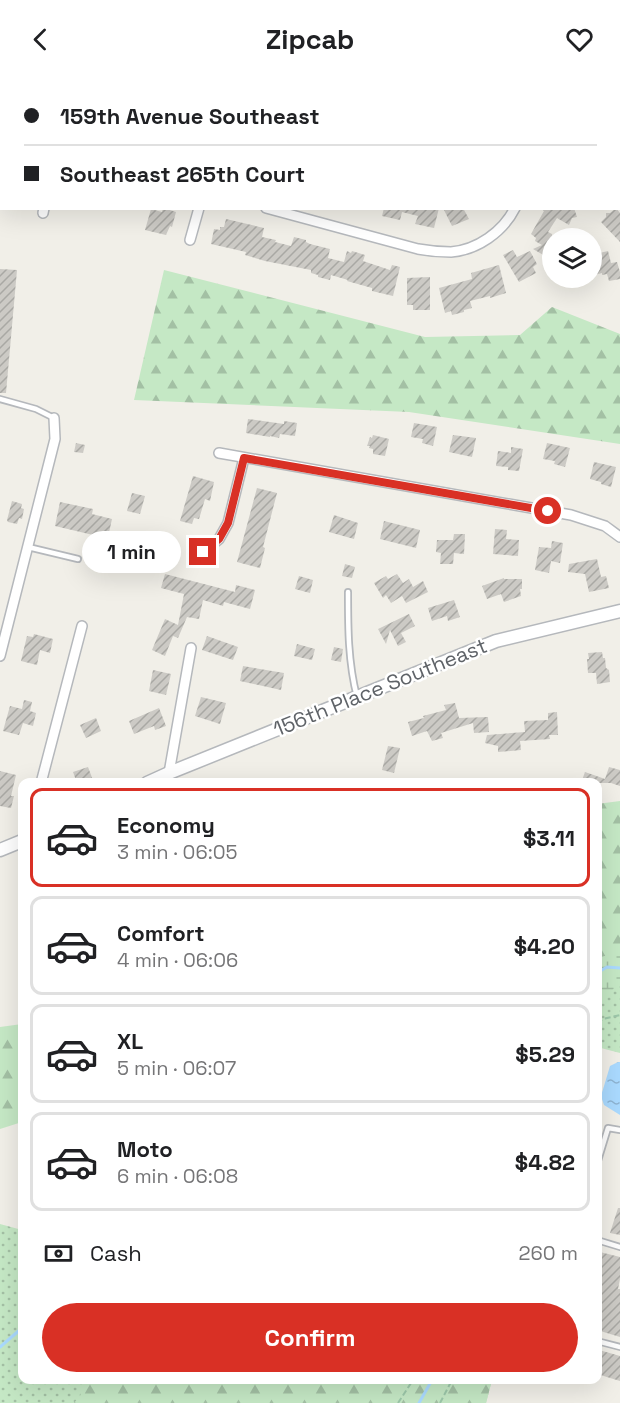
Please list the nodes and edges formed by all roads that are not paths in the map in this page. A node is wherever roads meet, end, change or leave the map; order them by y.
1 (198, 210) edge
2 (273, 210) edge
3 (514, 210) edge
4 (190, 240) dead end
5 (0, 399) edge
6 (54, 418) joint
7 (219, 453) dead end
8 (244, 458) junction
9 (620, 537) edge
10 (27, 547) junction
11 (203, 552) dead end
12 (78, 559) dead end
13 (348, 592) dead end
14 (620, 611) edge
15 (82, 626) dead end
16 (191, 648) dead end
17 (0, 656) edge
18 (357, 696) junction
19 (169, 773) junction
20 (42, 778) edge
21 (158, 778) edge
22 (18, 843) edge
23 (0, 850) edge
24 (620, 1130) edge
25 (602, 1148) edge
26 (602, 1242) edge
27 (620, 1247) edge
28 (602, 1342) edge
29 (620, 1347) edge

1 - 4 street
2 - 3 street
5 - 6 lane
6 - 10 street
7 - 8 street
8 - 9 street
8 - 11 street
10 - 12 lane
10 - 17 street
13 - 18 lane
14 - 18 street, 156th Place Southeast
15 - 20 street
16 - 19 street
18 - 19 street, 156th Place Southeast
19 - 21 street, 156th Place Southeast
22 - 23 street
24 - 25 lane
26 - 27 lane
28 - 29 lane

